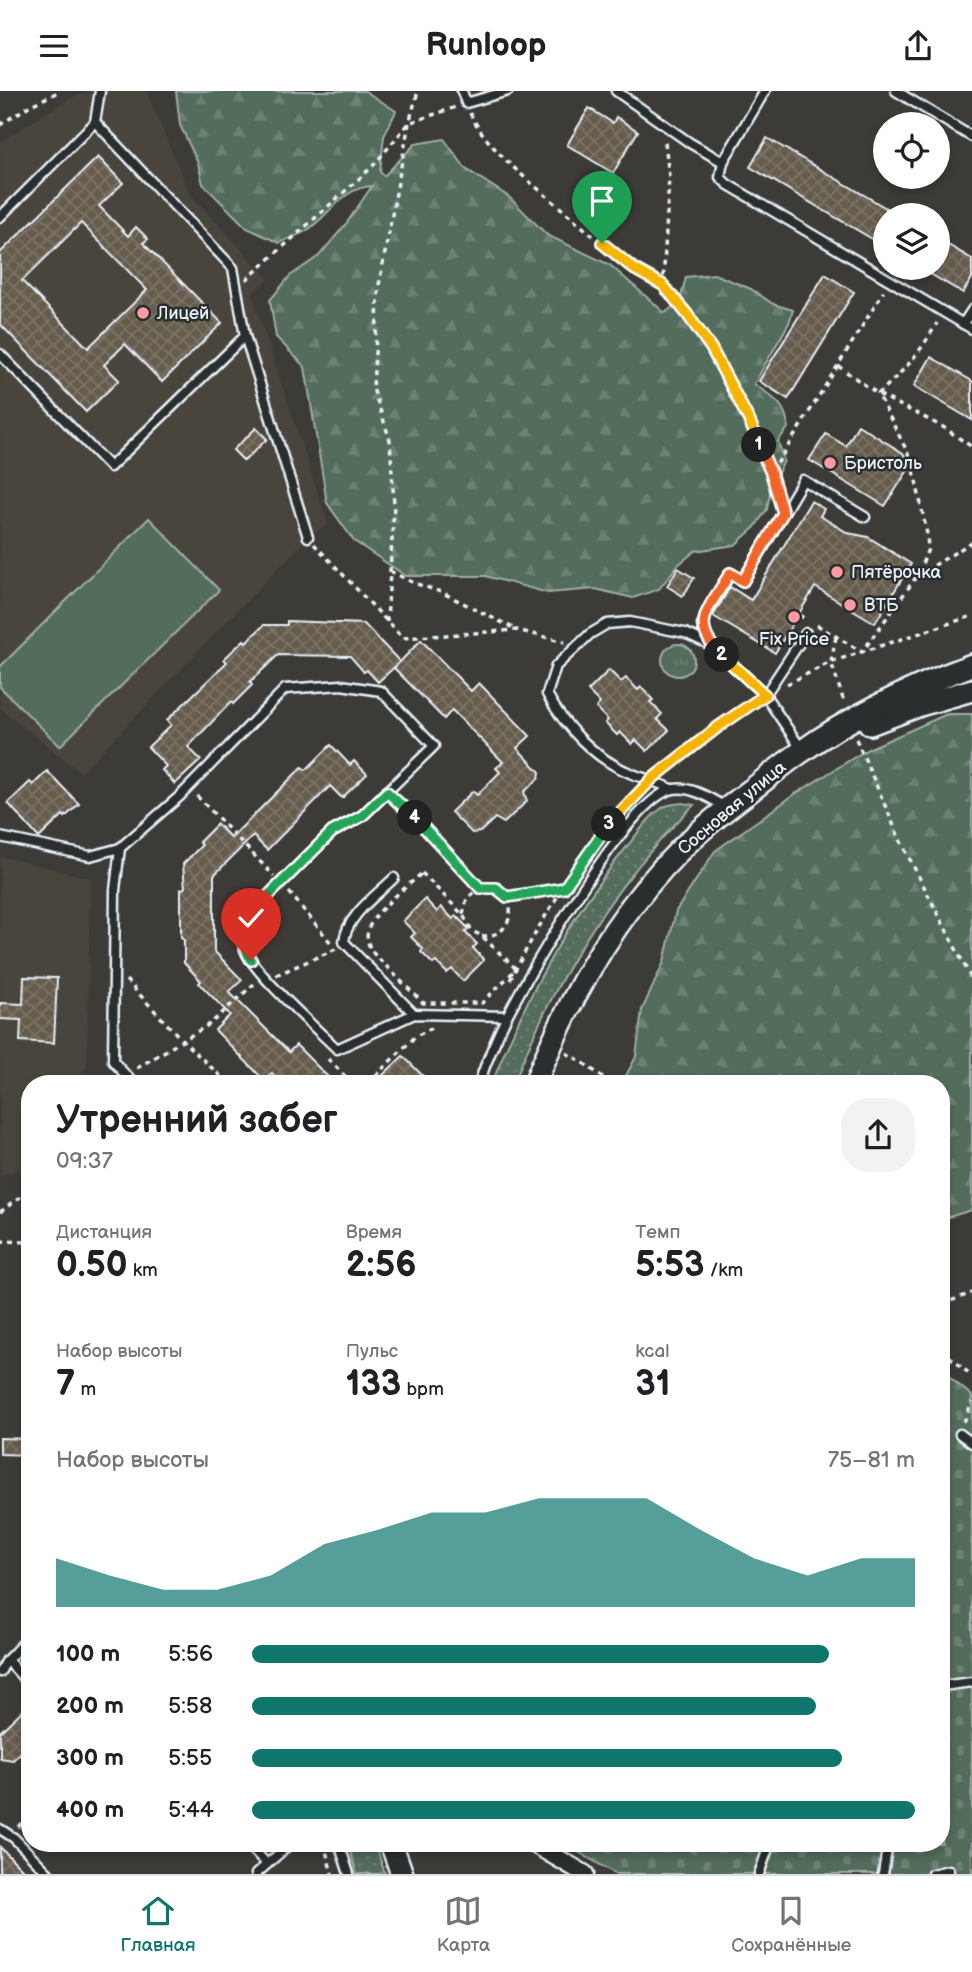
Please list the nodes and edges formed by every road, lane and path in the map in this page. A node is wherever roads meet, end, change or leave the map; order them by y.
1 (60, 91) edge
2 (100, 91) edge
3 (418, 91) edge
4 (462, 91) edge
5 (508, 91) edge
6 (616, 91) edge
7 (639, 91) edge
8 (765, 91) edge
9 (896, 91) edge
10 (634, 102) junction
11 (466, 103) junction
12 (95, 122) junction
13 (409, 123) junction
14 (0, 125) edge
15 (663, 126) junction
16 (972, 137) edge
17 (723, 162) junction
18 (0, 217) edge
19 (873, 270) edge
20 (890, 280) joint
21 (663, 285) junction
22 (237, 289) junction
23 (972, 310) edge
24 (943, 311) junction
25 (964, 324) junction
26 (972, 329) edge
27 (245, 336) junction
28 (0, 355) edge
29 (838, 366) junction
30 (878, 394) junction
31 (972, 447) edge
32 (771, 473) junction
33 (783, 513) junction
34 (865, 517) dead end
35 (308, 537) joint
36 (972, 543) edge
37 (390, 571) junction
38 (917, 576) junction
39 (799, 615) dead end
40 (972, 616) edge
41 (387, 622) junction
42 (517, 630) junction
43 (806, 633) dead end
44 (836, 637) junction
45 (576, 645) junction
46 (711, 645) junction
47 (862, 652) junction
48 (831, 662) junction
49 (972, 665) edge
50 (972, 690) edge
51 (765, 695) junction
52 (852, 726) junction
53 (802, 750) junction
54 (652, 779) junction
55 (671, 789) junction
56 (387, 792) junction
57 (728, 808) junction
58 (0, 837) edge
59 (120, 848) junction
60 (394, 878) dead end
61 (480, 888) junction
62 (564, 888) junction
63 (507, 897) junction
64 (463, 915) junction
65 (482, 936) junction
66 (115, 967) junction
67 (516, 969) junction
68 (972, 980) edge
69 (508, 984) dead end
70 (262, 993) dead end
71 (414, 1014) junction
72 (507, 1016) junction
73 (434, 1027) dead end
74 (183, 1041) junction
75 (551, 1045) junction
76 (320, 1051) dead end
77 (126, 1075) joint
78 (219, 1075) edge
79 (344, 1075) edge
80 (376, 1075) edge
81 (482, 1075) edge
82 (538, 1075) edge
83 (599, 1075) edge
84 (21, 1196) edge
85 (0, 1212) edge
86 (0, 1241) edge
87 (21, 1242) edge
88 (972, 1293) edge
89 (950, 1301) edge
90 (950, 1357) edge
91 (972, 1376) edge
92 (972, 1402) edge
93 (960, 1434) joint
94 (972, 1443) edge
95 (21, 1645) edge
96 (7, 1660) junction
97 (0, 1672) edge
98 (21, 1675) edge
99 (972, 1682) edge
100 (950, 1685) edge
101 (21, 1823) edge
102 (0, 1829) edge
103 (10, 1836) junction
104 (21, 1847) edge
105 (26, 1852) edge
106 (256, 1852) edge
107 (281, 1852) edge
108 (326, 1852) edge
109 (342, 1852) edge
110 (394, 1852) edge
111 (547, 1852) edge
112 (767, 1852) edge
113 (886, 1852) edge
114 (267, 1864) junction
115 (949, 1870) dead end
116 (883, 1873) edge
117 (49, 1874) edge
118 (256, 1874) edge
119 (332, 1874) edge
120 (349, 1874) edge
121 (402, 1874) edge
122 (585, 1874) edge
123 (759, 1874) edge
124 (893, 1874) edge
125 (932, 1874) edge

1 - 14 path
2 - 12 lane
3 - 13 path
4 - 11 lane
5 - 11 lane
6 - 10 lane
7 - 10 lane
8 - 17 lane
9 - 16 lane
10 - 15 lane
11 - 13 path
11 - 21 path
12 - 18 lane
12 - 22 lane
13 - 22 path
13 - 37 path
15 - 17 lane
15 - 21 path
17 - 19 lane
20 - 24 lane
20 - 29 path
21 - 32 path
22 - 27 lane
23 - 25 lane
24 - 25 lane
24 - 30 path
25 - 26 lane
27 - 28 lane
27 - 35 lane
29 - 30 path
29 - 32 path
30 - 31 path
30 - 38 path
32 - 33 path
33 - 34 lane
33 - 46 lane
35 - 41 path
36 - 38 path
37 - 41 path
37 - 42 path
38 - 47 path
39 - 44 path
40 - 47 path
41 - 42 path
42 - 45 path
43 - 51 lane
44 - 47 path
44 - 48 path
45 - 46 lane
45 - 54 lane
46 - 51 lane
47 - 48 path
48 - 51 path
48 - 52 path
49 - 52 street, Сосновая улица
50 - 52 street, Сосновая улица
51 - 53 lane
51 - 54 path
52 - 53 street, Сосновая улица
52 - 68 path
53 - 57 street, Сосновая улица
54 - 55 lane
54 - 62 path
55 - 57 lane
55 - 72 lane
56 - 59 lane
56 - 61 path
56 - 71 lane
57 - 75 street, Сосновая улица
58 - 59 lane
59 - 66 lane
60 - 71 lane
61 - 63 path
61 - 64 path
62 - 63 path
62 - 67 path
63 - 65 path
64 - 65 path
64 - 67 path
65 - 67 path
66 - 74 path
66 - 77 lane
67 - 69 path
70 - 74 path
71 - 72 lane
72 - 81 lane
73 - 80 path
74 - 77 path
74 - 78 path
75 - 82 street, Сосновая улица
75 - 83 path
76 - 79 path
84 - 85 path
86 - 87 path
88 - 89 path
90 - 91 path
92 - 93 path
93 - 94 lane
95 - 96 lane
96 - 97 lane
96 - 98 lane
99 - 100 lane
101 - 103 path
102 - 103 lane
103 - 104 lane
105 - 117 lane
106 - 114 lane
107 - 114 lane
108 - 119 path
109 - 120 lane
110 - 121 street
111 - 122 street
112 - 123 lane
113 - 116 lane
114 - 118 lane
115 - 125 lane
116 - 124 lane

